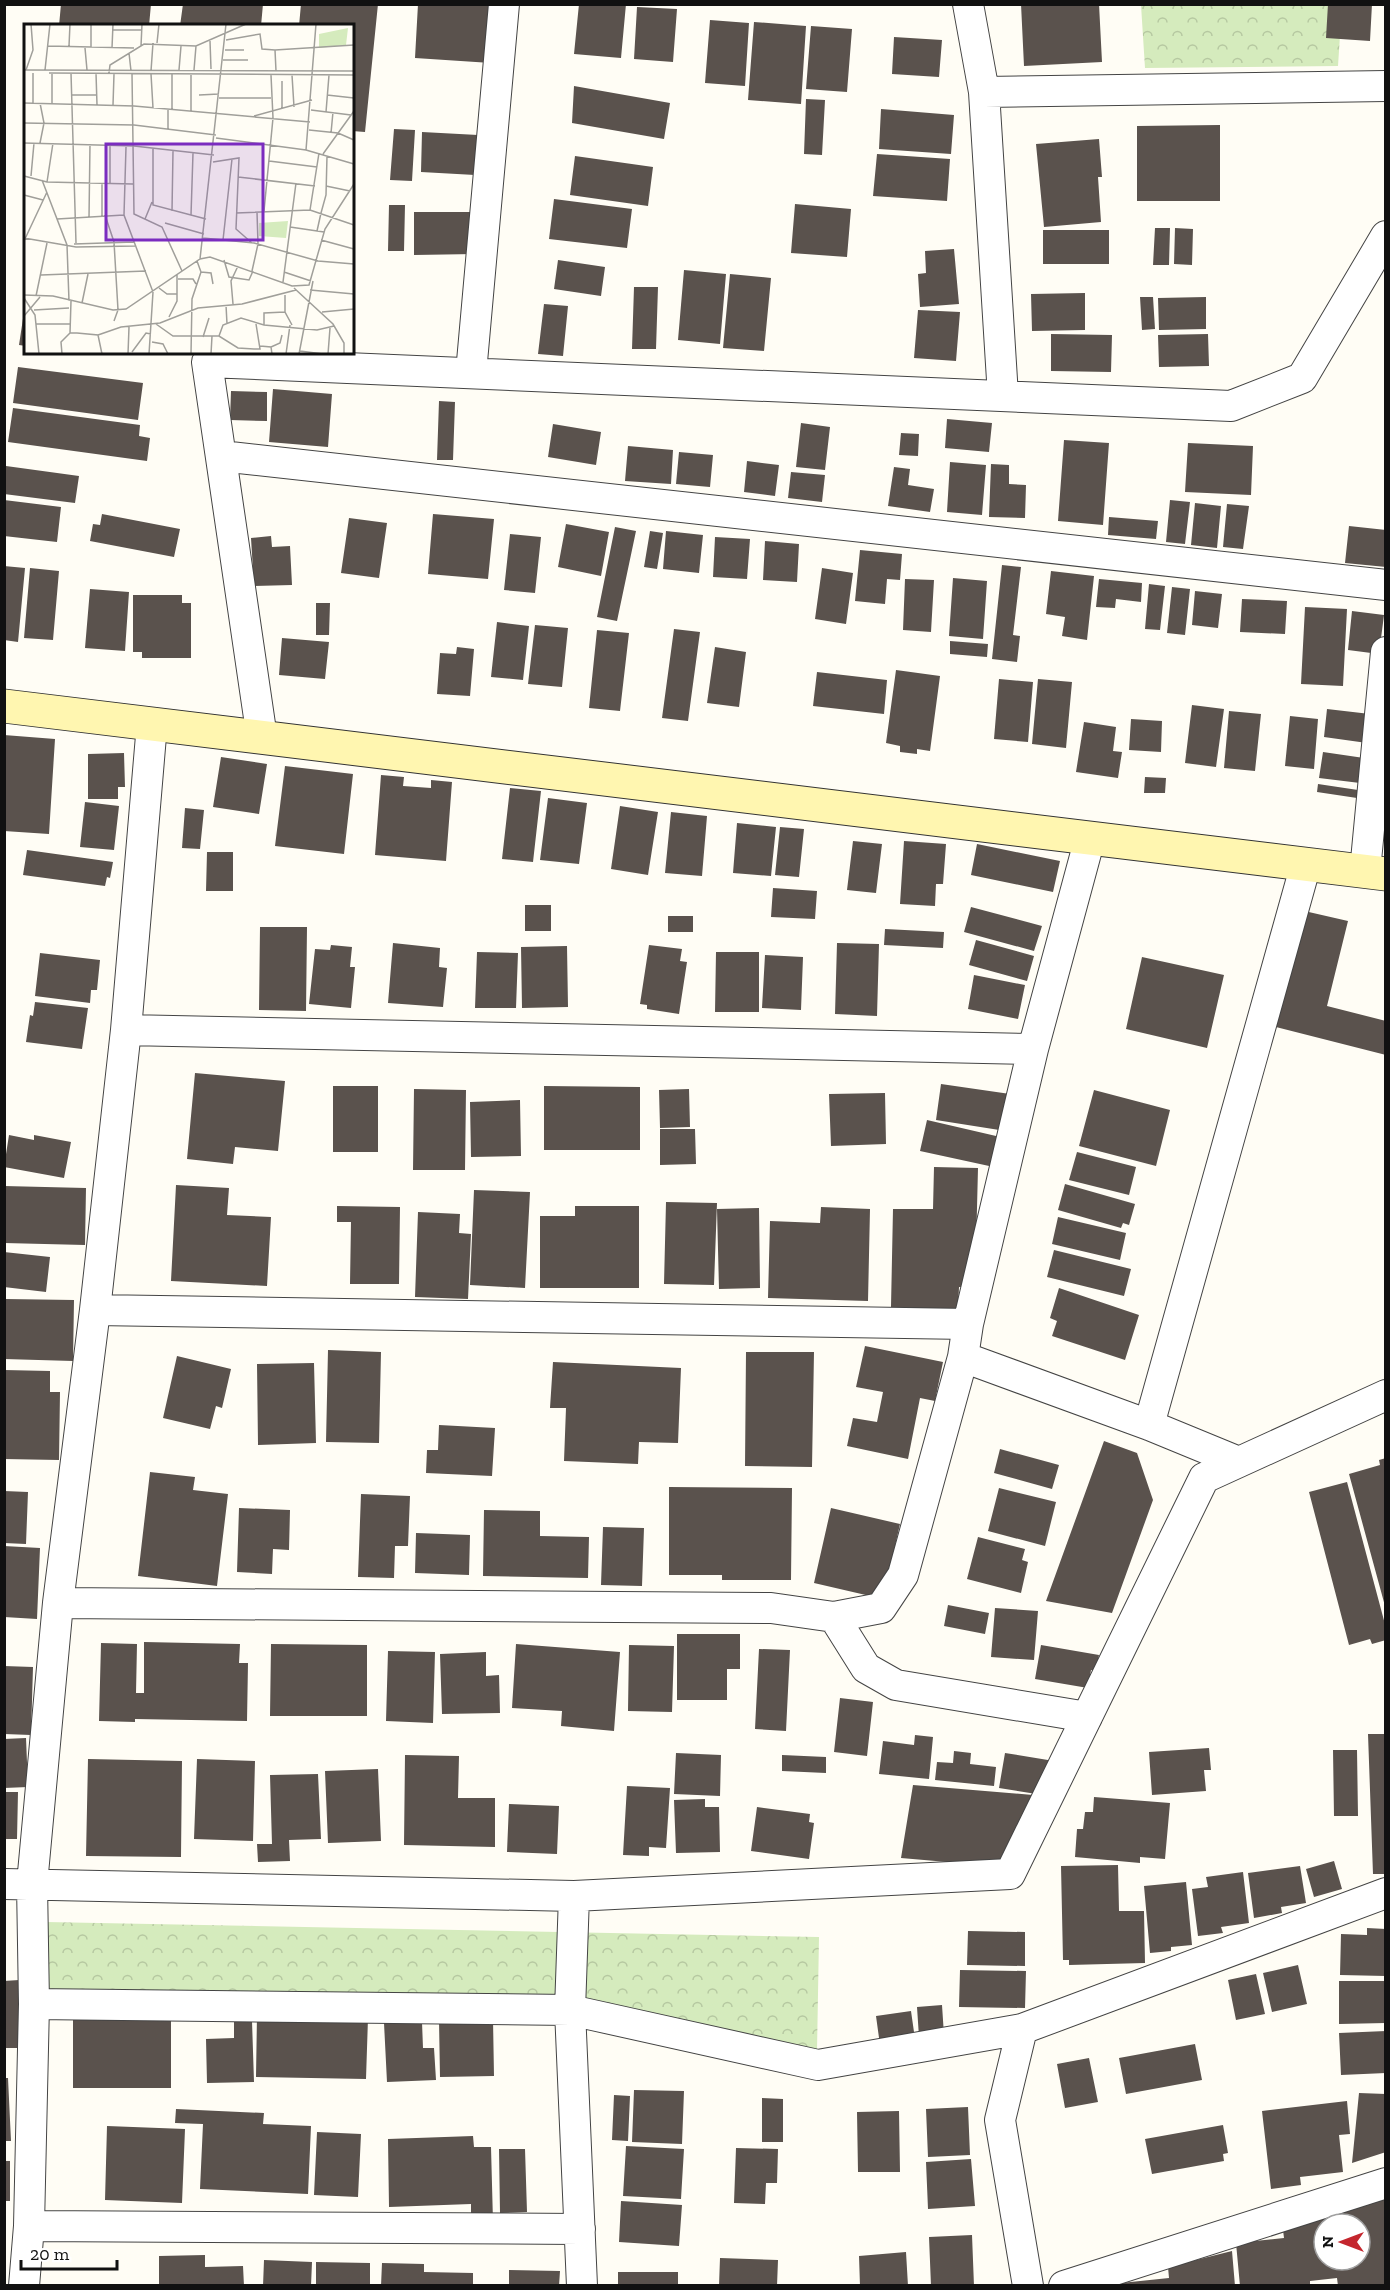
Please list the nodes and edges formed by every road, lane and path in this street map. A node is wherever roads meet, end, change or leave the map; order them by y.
1 (504, 4) edge
2 (968, 4) edge
3 (1386, 86) edge
4 (984, 92) junction
5 (1386, 236) edge
6 (471, 373) junction
7 (1003, 396) junction
8 (221, 456) junction
9 (1386, 585) edge
10 (1386, 652) edge
11 (4, 706) edge
12 (153, 724) junction
13 (262, 738) junction
14 (1090, 838) junction
15 (1306, 864) junction
16 (1375, 873) edge
17 (126, 1030) junction
18 (1033, 1048) junction
19 (95, 1310) junction
20 (968, 1324) junction
21 (963, 1356) junction
22 (1386, 1395) edge
23 (1149, 1425) junction
24 (1239, 1462) junction
25 (58, 1603) junction
26 (834, 1617) junction
27 (1087, 1717) junction
28 (18, 1884) edge
29 (1386, 1893) edge
30 (574, 1896) junction
31 (34, 2004) junction
32 (570, 2010) junction
33 (1023, 2029) junction
34 (1386, 2183) edge
35 (29, 2226) junction
36 (580, 2229) junction
37 (24, 2286) edge
38 (582, 2286) edge
39 (1028, 2286) edge
40 (1064, 2286) edge

1 - 6 street
2 - 4 street
3 - 4 street
4 - 7 street
5 - 7 street
6 - 7 street
6 - 8 street
8 - 9 street
8 - 13 street
10 - 16 street
11 - 12 street
12 - 13 street
12 - 17 street
13 - 14 street
14 - 15 street
14 - 18 street
15 - 16 street
15 - 23 street
17 - 18 street
17 - 19 street
18 - 20 street
19 - 20 street
19 - 25 street
20 - 21 street
21 - 23 street
21 - 26 street
22 - 24 street
23 - 24 street
24 - 27 street
25 - 26 street
25 - 28 street
26 - 27 street
27 - 30 street
28 - 30 street
28 - 31 street
29 - 33 street
30 - 32 street
31 - 32 street
31 - 35 street
32 - 33 street
32 - 36 street
33 - 39 street
34 - 40 street
35 - 36 street
35 - 37 street
36 - 38 street

